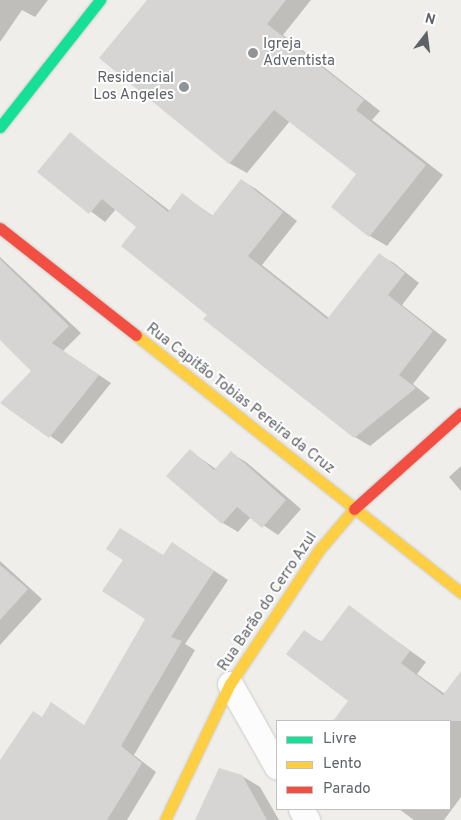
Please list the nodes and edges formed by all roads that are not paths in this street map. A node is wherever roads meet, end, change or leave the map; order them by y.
1 (100, 0) edge
2 (0, 127) edge
3 (0, 228) edge
4 (461, 413) edge
5 (354, 509) junction
6 (461, 593) edge
7 (230, 684) junction
8 (276, 765) edge
9 (165, 820) edge

1 - 2 main road
3 - 5 main road, Rua Capitão Tobias Pereira da Cruz
4 - 5 main road, Rua Barão do Cerro Azul
5 - 6 main road, Rua Capitão Tobias Pereira da Cruz
5 - 7 main road, Rua Barão do Cerro Azul
7 - 8 street
7 - 9 main road, Rua Barão do Cerro Azul

